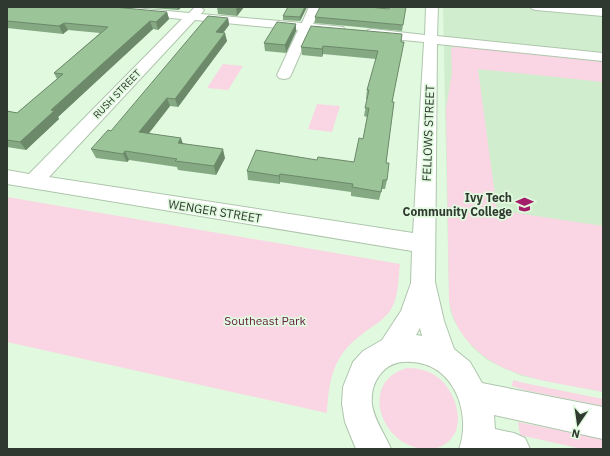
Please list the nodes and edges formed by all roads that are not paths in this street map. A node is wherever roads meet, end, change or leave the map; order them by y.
1 (87, 7) edge
2 (315, 7) edge
3 (432, 7) edge
4 (543, 7) edge
5 (196, 12) edge
6 (603, 12) edge
7 (306, 27) junction
8 (431, 39) junction
9 (603, 56) edge
10 (284, 75) dead end
11 (7, 177) edge
12 (34, 181) junction
13 (423, 244) junction
14 (423, 282) junction
15 (392, 349) junction
16 (444, 358) junction
17 (473, 396) junction
18 (603, 423) edge
19 (477, 445) edge
20 (375, 449) edge
21 (514, 449) edge

1 - 5 street
2 - 7 street
3 - 8 street, FELLOWS STREET
4 - 6 street
5 - 7 street
5 - 12 street, RUSH STREET
7 - 8 street
7 - 10 street
8 - 9 street
8 - 13 street, FELLOWS STREET
11 - 12 street, WENGER STREET
12 - 13 street, WENGER STREET
13 - 14 street, FELLOWS STREET
14 - 15 street, FELLOWS STREET
14 - 16 street, FELLOWS STREET
15 - 16 street
15 - 20 street
16 - 17 street
17 - 18 street
17 - 19 street
19 - 21 street

